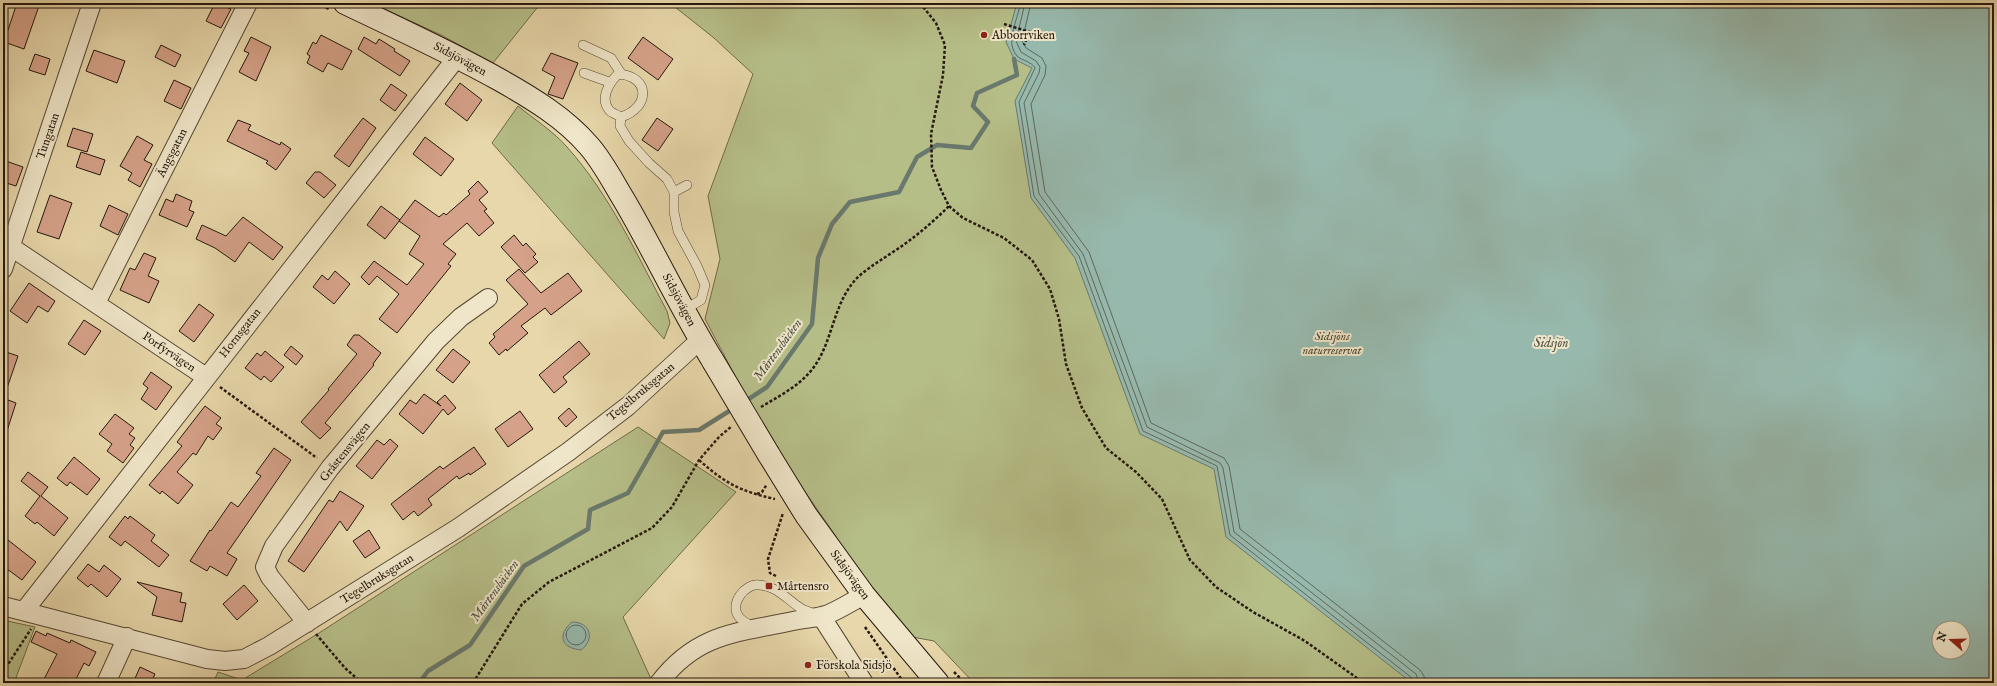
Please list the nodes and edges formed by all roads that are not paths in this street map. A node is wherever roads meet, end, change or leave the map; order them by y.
1 (92, 3) edge
2 (248, 3) edge
3 (338, 6) edge
4 (583, 46) dead end
5 (458, 56) junction
6 (584, 73) dead end
7 (622, 74) junction
8 (610, 82) junction
9 (621, 117) junction
10 (687, 185) dead end
11 (674, 192) junction
12 (7, 245) edge
13 (3, 269) edge
14 (488, 298) dead end
15 (96, 304) junction
16 (684, 310) junction
17 (700, 340) junction
18 (206, 377) junction
19 (864, 595) junction
20 (3, 606) edge
21 (32, 613) junction
22 (821, 616) junction
23 (307, 623) junction
24 (757, 628) junction
25 (127, 637) junction
26 (106, 683) edge
27 (659, 683) edge
28 (864, 683) edge
29 (938, 683) edge

1 - 12 street, Tungatan
2 - 15 street, Ängsgatan
3 - 5 main road, Sidsjövägen
4 - 7 lane
5 - 16 main road, Sidsjövägen
5 - 18 street, Hornsgatan
6 - 8 lane
7 - 8 lane
7 - 9 lane
8 - 9 lane
9 - 11 lane
10 - 11 lane
11 - 16 lane
12 - 13 street, Tungatan
12 - 15 street, Porfyrvägen
14 - 23 street, Gråstensvägen
15 - 18 street, Porfyrvägen
16 - 17 main road, Sidsjövägen
17 - 19 main road, Sidsjövägen, bridge
17 - 23 street, Tegelbruksgatan
18 - 21 street, Hornsgatan
19 - 22 street
19 - 29 main road, Sidsjövägen
20 - 21 street, Tegelbruksgatan
21 - 25 street, Tegelbruksgatan
22 - 24 street
22 - 24 lane
22 - 28 street
23 - 25 street, Tegelbruksgatan
24 - 27 street
25 - 26 street

